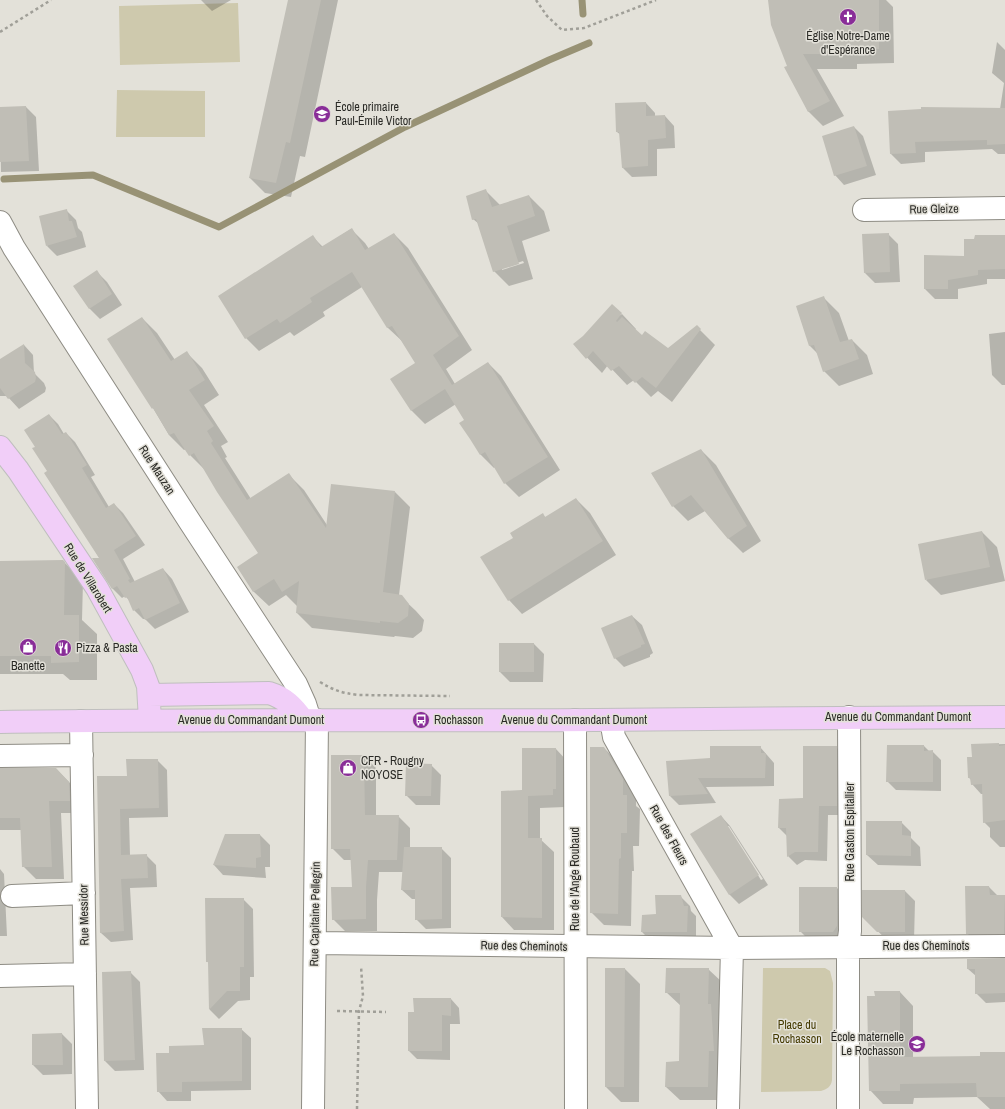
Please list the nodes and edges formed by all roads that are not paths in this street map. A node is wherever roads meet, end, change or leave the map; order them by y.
1 (1005, 208) edge
2 (864, 210) dead end
3 (0, 222) edge
4 (0, 447) edge
5 (149, 695) junction
6 (849, 717) junction
7 (1005, 717) edge
8 (150, 720) junction
9 (310, 720) junction
10 (575, 720) junction
11 (611, 720) junction
12 (81, 721) junction
13 (0, 722) edge
14 (82, 755) junction
15 (0, 756) edge
16 (84, 893) junction
17 (12, 896) dead end
18 (315, 943) junction
19 (848, 946) junction
20 (1005, 946) edge
21 (576, 947) junction
22 (732, 948) junction
23 (85, 974) junction
24 (0, 976) edge
25 (87, 1109) edge
26 (313, 1109) edge
27 (576, 1109) edge
28 (728, 1109) edge
29 (848, 1109) edge

1 - 2 street, Rue Gleize
3 - 9 street, Rue Mauzan
4 - 5 main road, Rue de Villarobert
5 - 8 main road, Rue de Villarobert
5 - 9 main road
6 - 7 main road, Avenue du Commandant Dumont
6 - 11 main road, Avenue du Commandant Dumont
6 - 19 street, Rue Gaston Espitallier
8 - 9 main road, Avenue du Commandant Dumont
8 - 12 main road, Avenue du Commandant Dumont
9 - 10 main road, Avenue du Commandant Dumont
9 - 18 street, Rue Capitaine Pellegrin
10 - 11 main road, Avenue du Commandant Dumont
10 - 21 street, Rue de l'Ange Roubaud
11 - 22 street, Rue des Fleurs
12 - 13 main road, Avenue du Commandant Dumont
12 - 14 street, Rue Messidor
14 - 15 street
14 - 16 street, Rue Messidor
16 - 17 street
16 - 23 street, Rue Messidor
18 - 21 street, Rue des Cheminots
18 - 26 street, Rue Capitaine Pellegrin
19 - 20 street, Rue des Cheminots
19 - 22 street
19 - 29 street
21 - 22 street, Rue des Cheminots
21 - 27 street, Rue de l'Ange Roubaud
22 - 28 street
23 - 24 street
23 - 25 street, Rue Messidor

